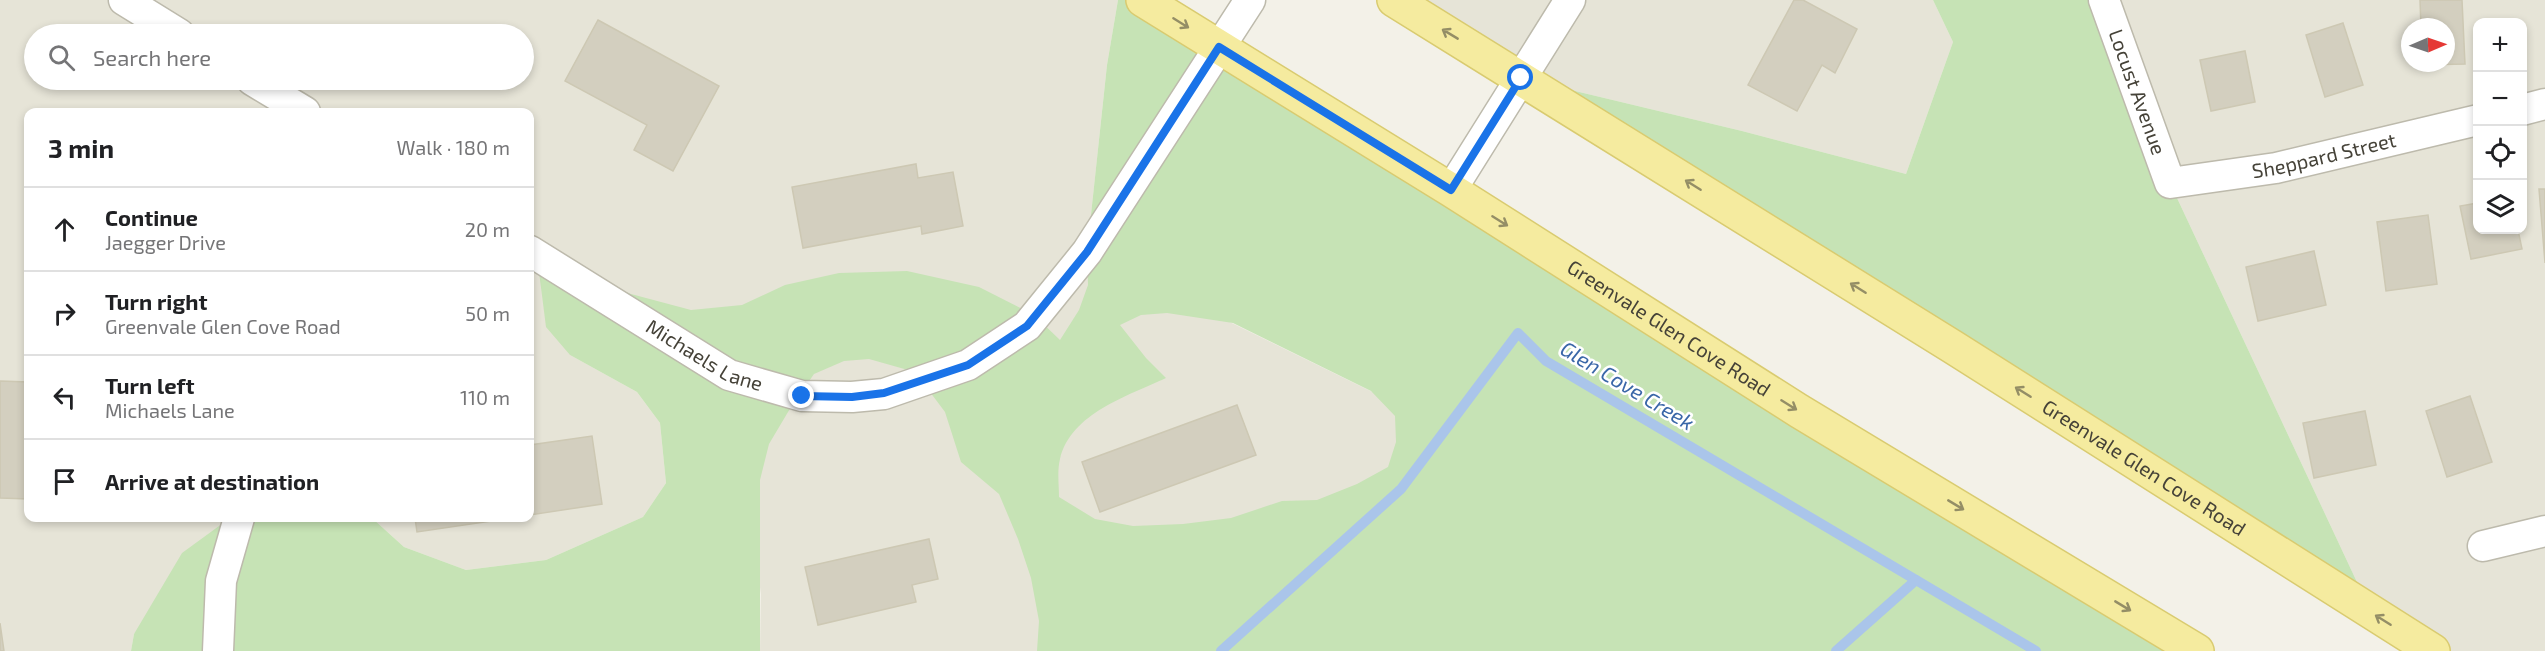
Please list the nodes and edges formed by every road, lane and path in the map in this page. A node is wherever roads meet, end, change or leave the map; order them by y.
1 (124, 0) edge
2 (1143, 0) edge
3 (1250, 0) edge
4 (1394, 0) edge
5 (1570, 0) edge
6 (2104, 0) edge
7 (163, 24) edge
8 (1219, 47) junction
9 (1521, 78) junction
10 (269, 90) edge
11 (2545, 104) edge
12 (298, 108) edge
13 (2527, 109) edge
14 (2473, 121) edge
15 (2170, 183) joint
16 (1451, 190) junction
17 (534, 253) edge
18 (238, 522) edge
19 (2545, 531) edge
20 (2482, 546) dead end
21 (218, 651) edge
22 (2197, 651) edge
23 (2433, 651) edge

1 - 7 street
2 -> 8 main road, Greenvale Glen Cove Road
3 - 8 street, Michaels Lane
9 -> 4 main road, Greenvale Glen Cove Road
5 - 9 street
6 - 15 street, Locust Avenue
8 - 16 main road, Greenvale Glen Cove Road
8 - 17 street, Michaels Lane
9 - 16 street
23 -> 9 main road, Greenvale Glen Cove Road
10 - 12 street
11 - 13 street
14 - 15 street, Sheppard Street
16 -> 22 main road, Greenvale Glen Cove Road
18 - 21 street
19 - 20 street

